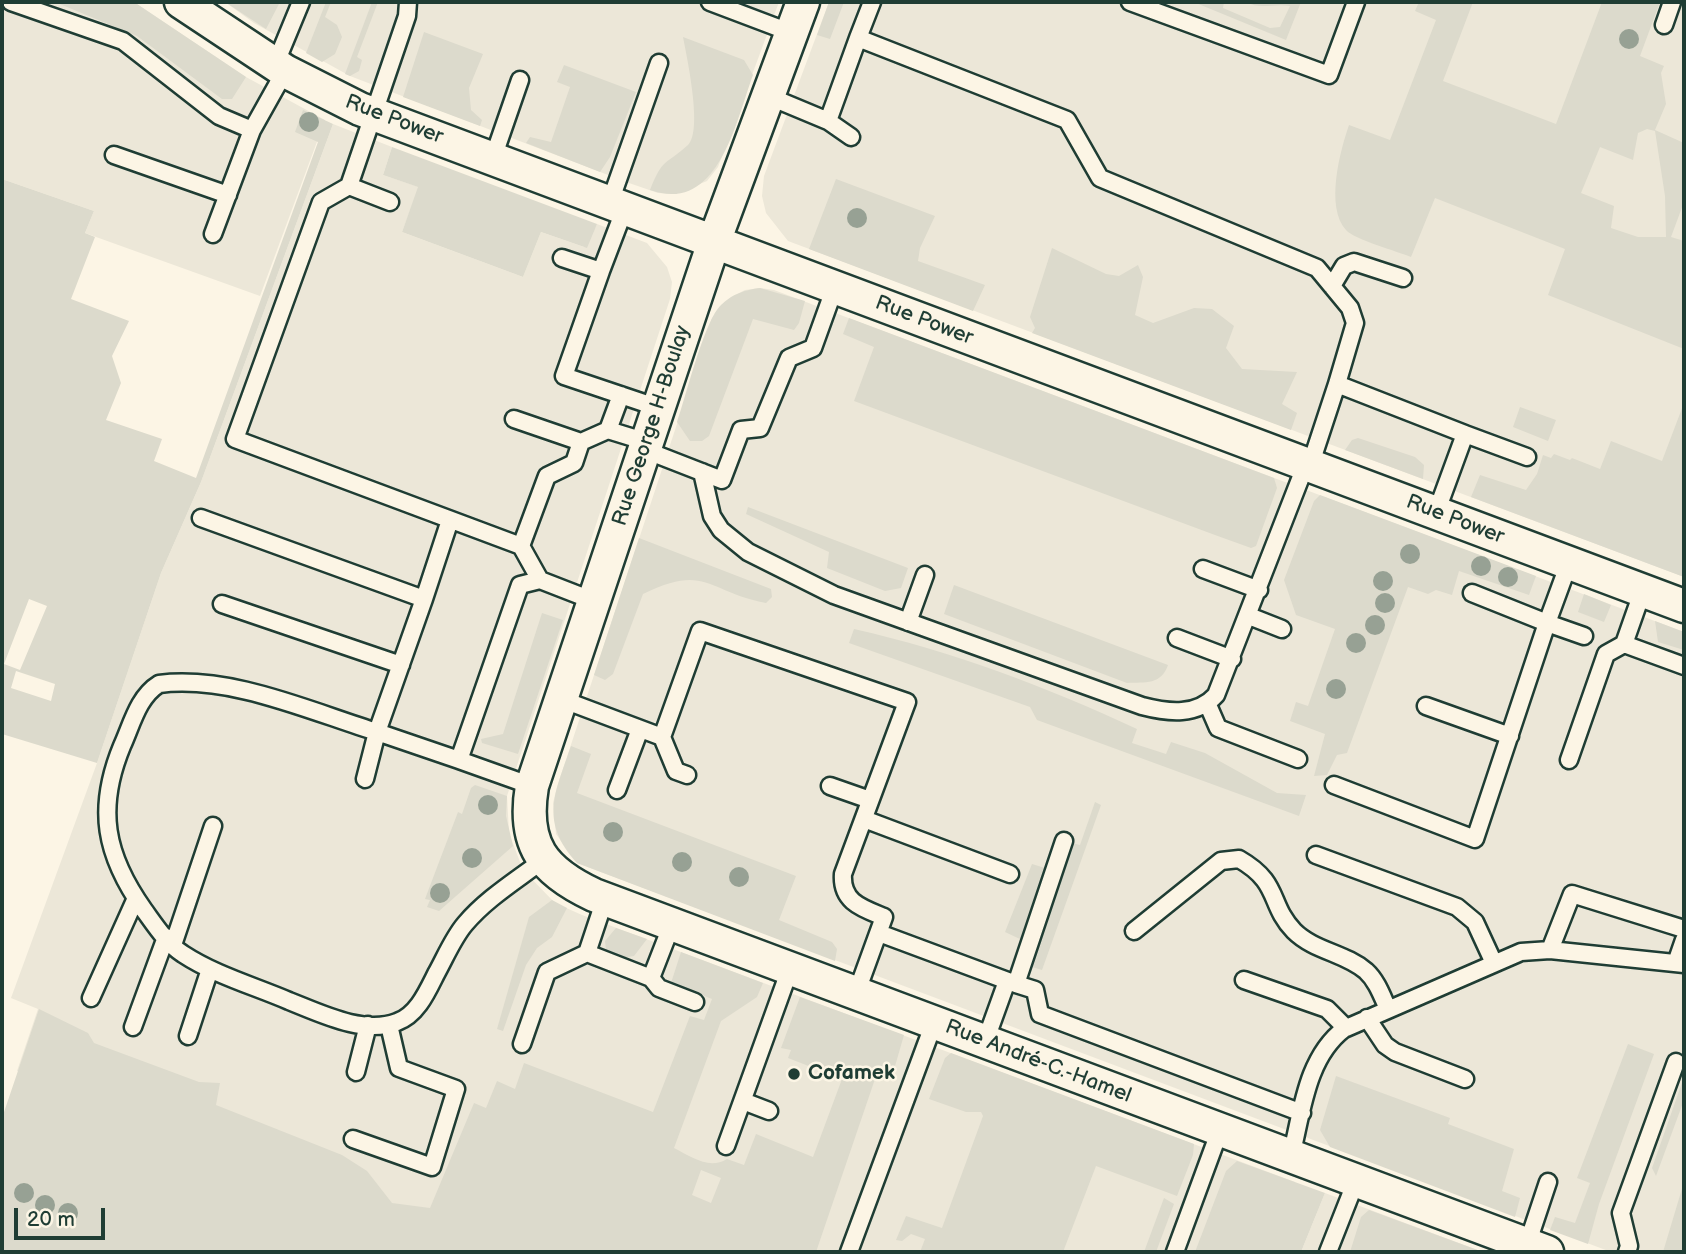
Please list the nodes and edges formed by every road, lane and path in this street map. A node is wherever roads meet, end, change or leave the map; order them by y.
1 (11, 2) edge
2 (181, 2) edge
3 (301, 2) edge
4 (408, 2) edge
5 (709, 2) edge
6 (803, 2) edge
7 (872, 2) edge
8 (1130, 2) edge
9 (1356, 2) edge
10 (1672, 2) edge
11 (1664, 25) dead end
12 (792, 33) junction
13 (858, 38) junction
14 (659, 63) dead end
15 (280, 68) junction
16 (520, 80) dead end
17 (768, 96) junction
18 (374, 114) junction
19 (828, 121) junction
20 (252, 130) junction
21 (851, 137) dead end
22 (114, 155) dead end
23 (493, 158) junction
24 (349, 186) junction
25 (228, 195) junction
26 (390, 202) dead end
27 (618, 205) junction
28 (214, 234) dead end
29 (714, 242) junction
30 (562, 258) dead end
31 (601, 271) junction
32 (1403, 278) dead end
33 (1332, 286) junction
34 (835, 287) junction
35 (1337, 384) junction
36 (621, 395) junction
37 (659, 408) junction
38 (514, 419) dead end
39 (608, 430) junction
40 (1465, 434) junction
41 (582, 442) junction
42 (646, 446) junction
43 (1527, 457) dead end
44 (1308, 465) junction
45 (702, 472) junction
46 (1436, 513) junction
47 (201, 517) dead end
48 (450, 520) junction
49 (521, 546) junction
50 (1569, 563) junction
51 (1203, 569) dead end
52 (925, 575) dead end
53 (540, 580) junction
54 (1259, 590) junction
55 (1643, 590) junction
56 (1472, 593) dead end
57 (424, 599) junction
58 (594, 601) junction
59 (222, 604) dead end
60 (1684, 606) edge
61 (1249, 615) junction
62 (908, 622) junction
63 (1547, 623) junction
64 (1282, 629) dead end
65 (1584, 636) dead end
66 (1177, 638) dead end
67 (1623, 644) junction
68 (1232, 659) junction
69 (401, 665) junction
70 (1684, 666) edge
71 (561, 699) junction
72 (1208, 705) junction
73 (1426, 706) dead end
74 (640, 729) junction
75 (377, 732) junction
76 (1510, 736) junction
77 (662, 737) junction
78 (1298, 759) dead end
79 (459, 760) junction
80 (1569, 760) dead end
81 (687, 775) dead end
82 (365, 779) dead end
83 (1334, 785) dead end
84 (532, 786) junction
85 (830, 786) dead end
86 (617, 790) dead end
87 (870, 800) junction
88 (864, 819) junction
89 (213, 826) dead end
90 (1064, 841) dead end
91 (1316, 855) dead end
92 (541, 857) junction
93 (1010, 873) dead end
94 (136, 898) junction
95 (606, 899) junction
96 (672, 924) junction
97 (1684, 929) edge
98 (1134, 931) dead end
99 (879, 933) junction
100 (1684, 940) edge
101 (169, 941) junction
102 (1550, 950) junction
103 (587, 953) junction
104 (1493, 961) junction
105 (1680, 964) edge
106 (210, 969) junction
107 (790, 969) junction
108 (651, 978) junction
109 (1244, 979) dead end
110 (1012, 983) junction
111 (856, 994) junction
112 (91, 998) dead end
113 (695, 1002) dead end
114 (1388, 1009) junction
115 (1367, 1018) junction
116 (934, 1023) junction
117 (368, 1025) junction
118 (389, 1025) junction
119 (133, 1027) dead end
120 (1346, 1028) junction
121 (188, 1036) dead end
122 (985, 1042) junction
123 (522, 1044) dead end
124 (1676, 1062) dead end
125 (356, 1073) dead end
126 (1465, 1079) dead end
127 (743, 1101) junction
128 (769, 1111) dead end
129 (1302, 1113) junction
130 (1220, 1130) junction
131 (353, 1139) dead end
132 (726, 1146) dead end
133 (1290, 1156) junction
134 (1356, 1181) junction
135 (1548, 1182) dead end
136 (1537, 1249) edge
137 (849, 1252) edge
138 (1175, 1252) edge
139 (1328, 1252) edge
140 (1627, 1252) edge

1 - 20 lane
2 - 15 street, Rue Power
3 - 15 lane
4 - 18 lane
5 - 12 lane
6 - 12 street, Rue George H-Boulay
7 - 13 lane
8 - 9 lane
10 - 11 lane
12 - 17 street, Rue George H-Boulay
13 - 19 lane
13 - 33 lane
14 - 27 lane
15 - 18 street, Rue Power
15 - 20 lane
16 - 23 lane
17 - 19 lane
17 - 29 street, Rue George H-Boulay
18 - 23 street, Rue Power
18 - 24 lane
19 - 21 lane
20 - 25 lane
22 - 25 lane
23 - 27 street, Rue Power
24 - 26 lane
24 - 48 lane
25 - 28 lane
27 - 29 street, Rue Power
27 - 31 lane
29 - 34 street, Rue Power
29 - 37 street, Rue George H-Boulay
30 - 31 lane
31 - 36 lane
32 - 33 lane
33 - 35 lane
34 - 44 street, Rue Power
34 - 45 lane
35 - 40 lane
35 - 44 lane
36 - 37 lane
36 - 39 lane
37 - 42 street, Rue George H-Boulay
38 - 41 lane
39 - 41 lane
39 - 42 lane
40 - 43 lane
40 - 46 lane
41 - 49 lane
42 - 45 lane
42 - 58 street, Rue George H-Boulay
44 - 46 street, Rue Power
44 - 54 lane
45 - 62 lane
46 - 50 street, Rue Power
47 - 57 lane
48 - 49 lane
48 - 57 lane
49 - 53 lane
50 - 55 street, Rue Power
50 - 63 lane
51 - 54 lane
52 - 62 lane
53 - 58 lane
53 - 79 lane
54 - 61 lane
55 - 60 street, Rue Power
55 - 67 lane
56 - 63 lane
57 - 69 lane
58 - 71 street, Rue George H-Boulay
59 - 69 lane
61 - 64 lane
61 - 68 lane
62 - 72 lane
63 - 65 lane
63 - 76 lane
66 - 68 lane
67 - 70 lane
67 - 80 lane
68 - 72 lane
69 - 75 lane
71 - 74 lane
71 - 84 street, Rue George H-Boulay
72 - 78 lane
73 - 76 lane
74 - 77 lane
74 - 86 lane
75 - 79 lane
75 - 82 lane
75 - 94 lane
76 - 83 lane
77 - 81 lane
77 - 87 lane
79 - 84 lane
84 - 92 street, Rue George H-Boulay
85 - 87 lane
87 - 88 lane
88 - 93 lane
88 - 99 lane
89 - 101 lane
90 - 110 lane
91 - 104 lane
92 - 95 street, Rue André-C.-Hamel
92 - 118 lane
94 - 101 lane
94 - 112 lane
95 - 96 street, Rue André-C.-Hamel
95 - 103 lane
96 - 107 street, Rue André-C.-Hamel
96 - 108 lane
97 - 102 lane
98 - 114 lane
99 - 110 lane
99 - 111 lane
100 - 105 lane
101 - 106 lane
101 - 119 lane
102 - 104 lane
102 - 105 lane
103 - 108 lane
103 - 123 lane
104 - 114 lane
106 - 117 lane
106 - 121 lane
107 - 111 street, Rue André-C.-Hamel
107 - 127 lane
108 - 113 lane
109 - 120 lane
110 - 122 lane
110 - 129 lane
111 - 116 street, Rue André-C.-Hamel
114 - 115 lane
115 - 120 lane
115 - 126 lane
116 - 122 street, Rue André-C.-Hamel
116 - 137 lane
117 - 118 lane
117 - 125 lane
118 - 131 lane
120 - 129 lane
122 - 130 street, Rue André-C.-Hamel
124 - 140 lane
127 - 128 lane
127 - 132 lane
129 - 133 lane
130 - 133 street, Rue André-C.-Hamel
130 - 138 lane
133 - 134 street, Rue André-C.-Hamel
134 - 136 street, Rue André-C.-Hamel
134 - 139 lane
135 - 136 lane

